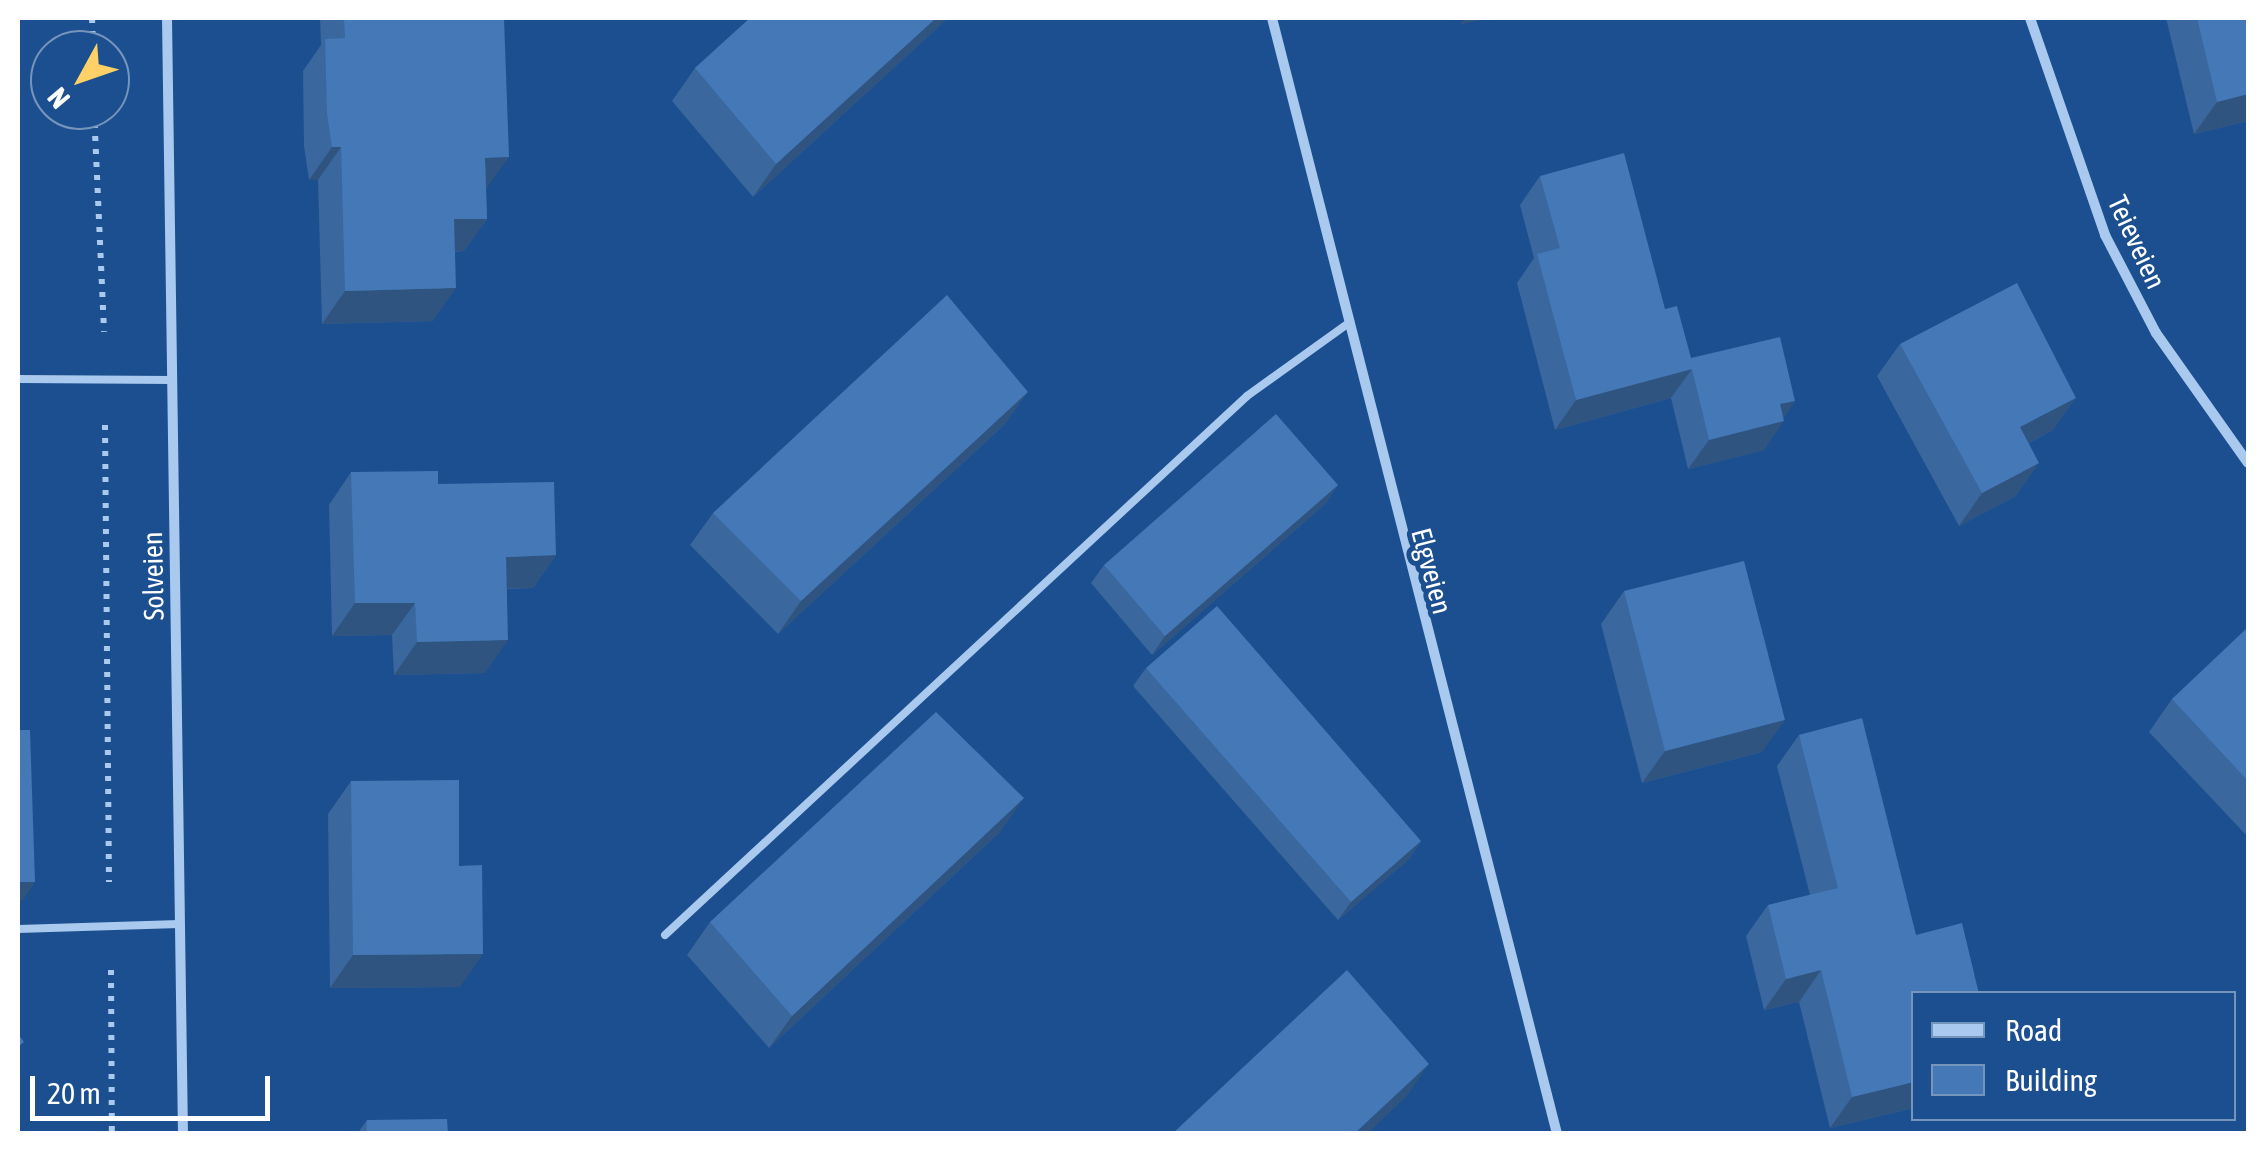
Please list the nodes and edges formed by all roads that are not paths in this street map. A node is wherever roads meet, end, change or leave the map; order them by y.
1 (168, 18) edge
2 (1272, 18) edge
3 (2030, 18) edge
4 (1350, 322) junction
5 (18, 379) edge
6 (172, 380) junction
7 (2248, 463) edge
8 (179, 924) junction
9 (18, 929) edge
10 (665, 935) dead end
11 (183, 1134) edge
12 (1557, 1134) edge

1 - 6 street, Solveien
2 - 4 street, Elgveien
3 - 7 street, Teieveien
4 - 10 lane
4 - 12 street, Elgveien
5 - 6 lane
6 - 8 street, Solveien
8 - 9 lane
8 - 11 street, Solveien

